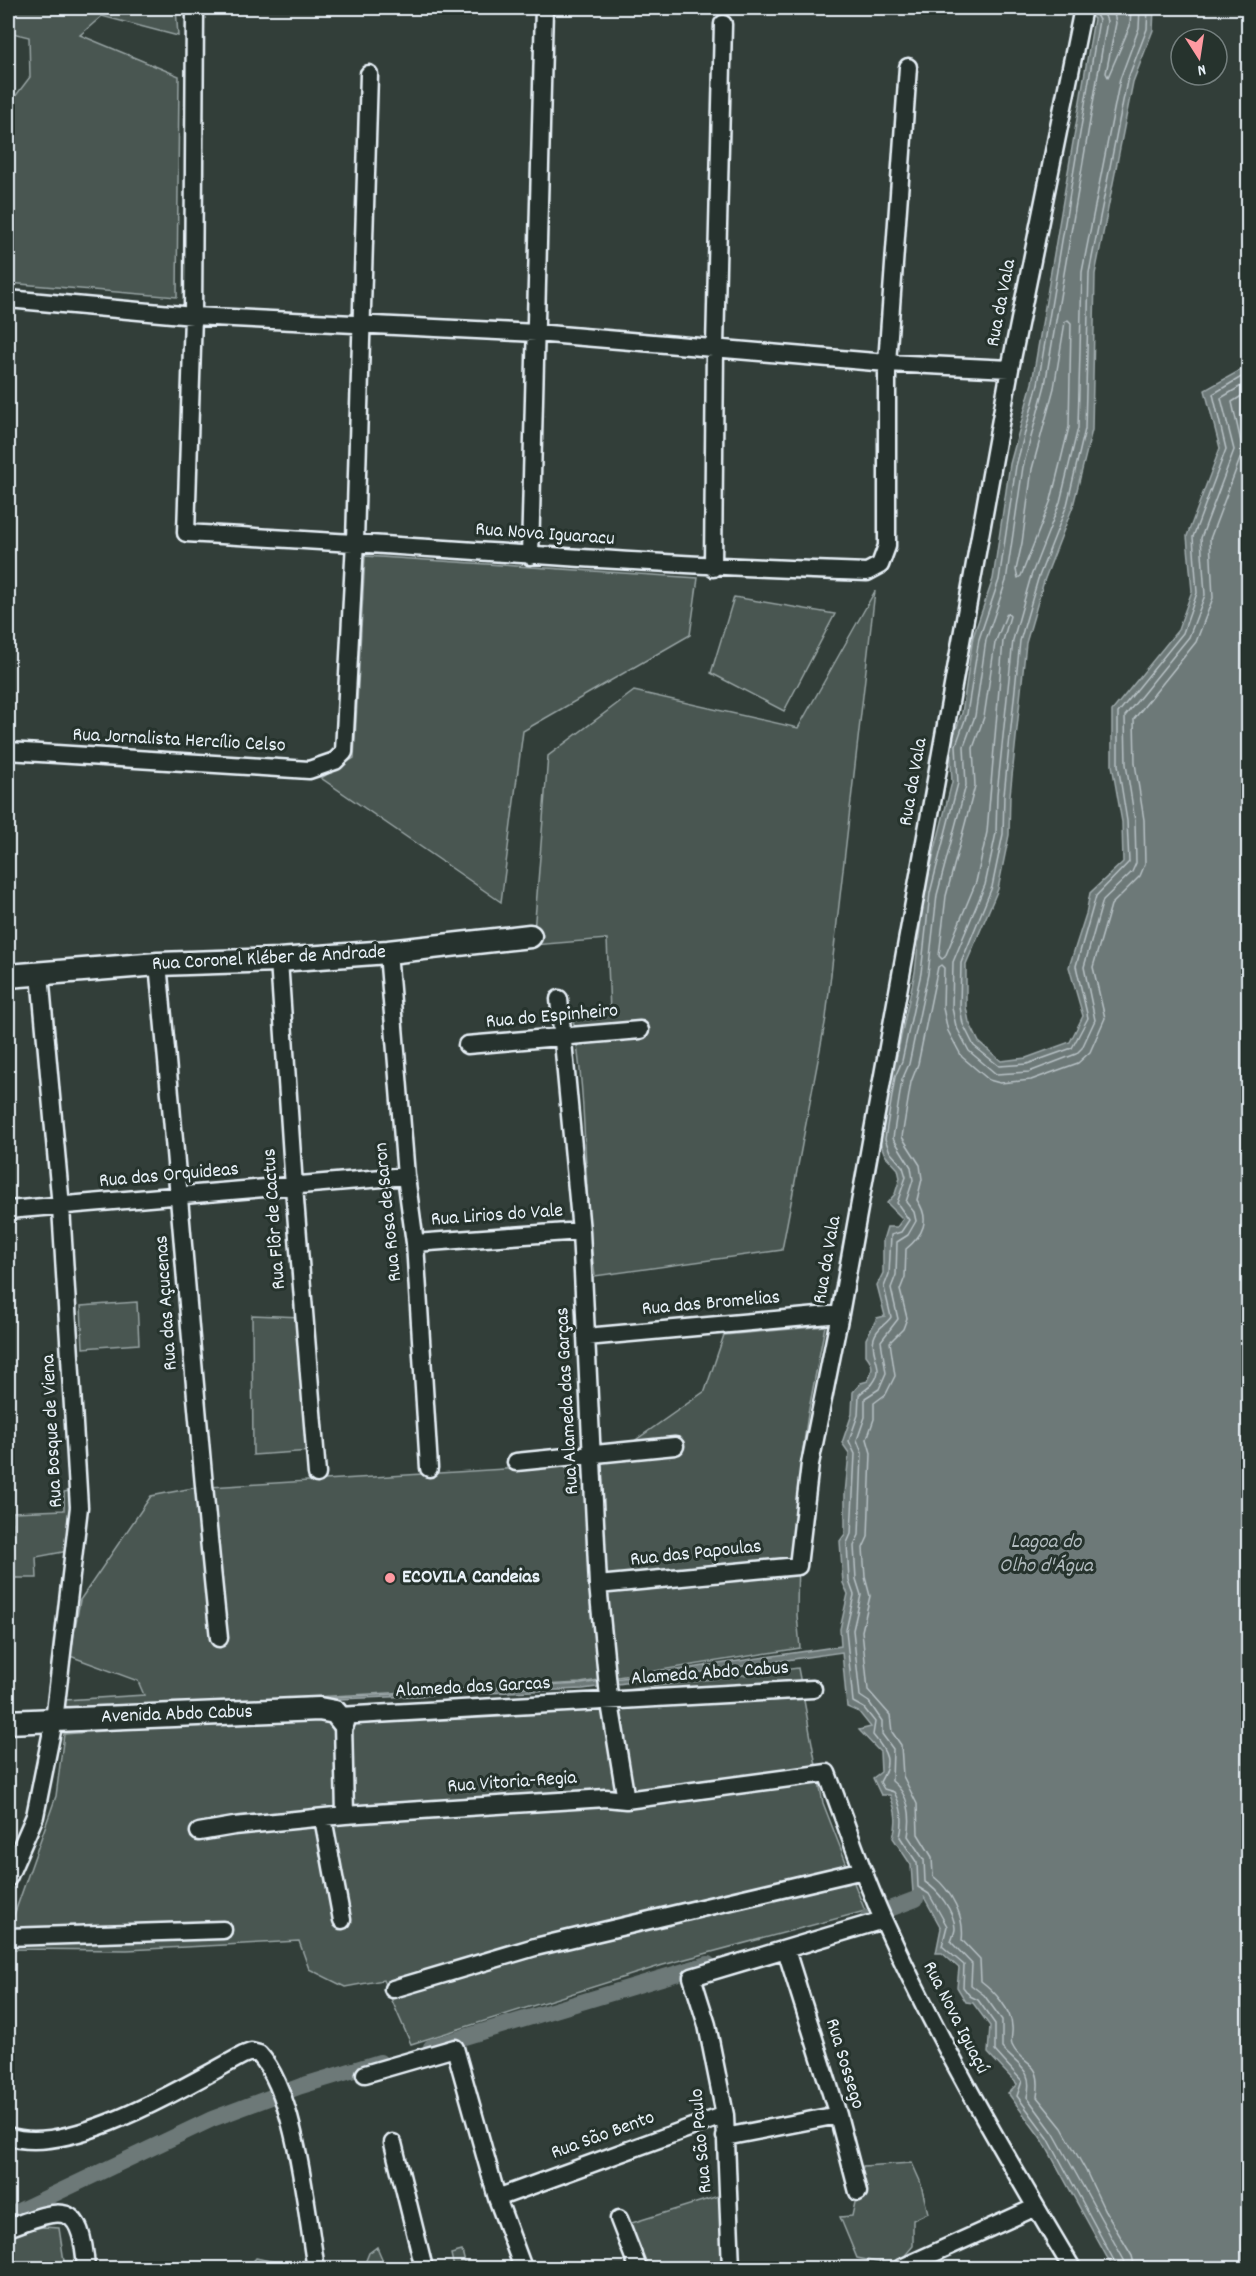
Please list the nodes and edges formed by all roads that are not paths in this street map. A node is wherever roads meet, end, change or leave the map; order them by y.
1 (195, 8) edge
2 (544, 8) edge
3 (1083, 8) edge
4 (723, 24) dead end
5 (908, 67) dead end
6 (369, 74) dead end
7 (8, 299) edge
8 (193, 316) junction
9 (361, 323) junction
10 (536, 333) junction
11 (715, 347) junction
12 (887, 363) junction
13 (1010, 369) junction
14 (355, 542) junction
15 (530, 556) junction
16 (713, 568) junction
17 (8, 751) edge
18 (530, 936) dead end
19 (388, 952) junction
20 (279, 960) junction
21 (158, 964) junction
22 (40, 974) junction
23 (8, 976) edge
24 (559, 999) dead end
25 (640, 1030) dead end
26 (561, 1037) junction
27 (467, 1045) dead end
28 (406, 1176) junction
29 (294, 1187) junction
30 (180, 1195) junction
31 (61, 1207) junction
32 (8, 1210) edge
33 (581, 1231) junction
34 (415, 1242) junction
35 (840, 1314) junction
36 (586, 1337) junction
37 (675, 1446) dead end
38 (590, 1456) junction
39 (516, 1462) dead end
40 (429, 1468) dead end
41 (317, 1474) dead end
42 (798, 1566) joint
43 (598, 1585) junction
44 (219, 1638) dead end
45 (813, 1689) dead end
46 (609, 1699) junction
47 (341, 1719) junction
48 (54, 1721) junction
49 (8, 1722) edge
50 (827, 1773) joint
51 (626, 1800) junction
52 (345, 1815) junction
53 (323, 1818) junction
54 (198, 1832) dead end
55 (863, 1870) junction
56 (8, 1878) edge
57 (342, 1920) dead end
58 (883, 1920) junction
59 (223, 1930) dead end
60 (8, 1937) edge
61 (786, 1950) junction
62 (393, 1989) dead end
63 (365, 2074) dead end
64 (724, 2115) junction
65 (838, 2115) junction
66 (8, 2136) edge
67 (725, 2137) junction
68 (393, 2143) dead end
69 (858, 2192) dead end
70 (497, 2198) junction
71 (1036, 2207) junction
72 (619, 2219) dead end
73 (8, 2228) edge
74 (86, 2268) edge
75 (316, 2268) edge
76 (424, 2268) edge
77 (523, 2268) edge
78 (638, 2268) edge
79 (731, 2268) edge
80 (901, 2268) edge
81 (1072, 2268) edge

1 - 8 street
2 - 10 street
3 - 13 street, Rua da Vala
4 - 11 street
5 - 12 street
6 - 9 street
7 - 8 street
8 - 9 street
8 - 14 street, Rua Nova Iguaracu
9 - 10 street
9 - 14 street
10 - 11 street
10 - 15 street
11 - 12 street
11 - 16 street
12 - 13 street
12 - 16 street, Rua Nova Iguaracu
13 - 35 street, Rua da Vala
14 - 15 street, Rua Nova Iguaracu
14 - 17 street, Rua Jornalista Hercílio Celso
15 - 16 street, Rua Nova Iguaracu
18 - 19 main road, Rua Coronel Kléber de Andrade
19 - 20 main road, Rua Coronel Kléber de Andrade
19 - 28 street, Rua Rosa de Saron
20 - 21 main road, Rua Coronel Kléber de Andrade
20 - 29 street, Rua Flôr de Cactus
21 - 22 main road, Rua Coronel Kléber de Andrade
21 - 30 street, Rua das Açucenas
22 - 23 main road, Rua Coronel Kléber de Andrade
22 - 31 street, Rua Bosque de Viena
24 - 26 street, Rua Alameda das Garças
25 - 26 street, Rua do Espinheiro
26 - 27 street, Rua do Espinheiro
26 - 33 street, Rua Alameda das Garças
28 - 29 street, Rua das Orquideas
28 - 34 street, Rua Rosa de Saron
29 - 30 street, Rua das Orquideas
29 - 41 street, Rua Flôr de Cactus
30 - 31 street, Rua das Orquideas
30 - 44 street, Rua das Açucenas
31 - 32 street, Rua das Orquideas
31 - 48 street, Rua Bosque de Viena
33 - 34 street, Rua Lirios do Vale
33 - 36 street, Rua Alameda das Garças
34 - 40 street, Rua Rosa de Saron
35 - 36 street, Rua das Bromelias
35 - 42 street, Rua da Vala
36 - 38 street, Rua Alameda das Garças
37 - 38 street
38 - 39 street
38 - 43 street, Rua Alameda das Garças
42 - 43 street, Rua das Papoulas
43 - 46 street, Rua Alameda das Garças
45 - 46 street, Alameda Abdo Cabus
46 - 47 street, Alameda das Garcas
46 - 51 street, Rua Alameda das Garças
47 - 48 main road, Avenida Abdo Cabus
47 - 52 street
48 - 49 main road, Avenida Abdo Cabus
48 - 56 street, Rua Bosque de Viena
50 - 51 street, Rua Vitoria-Regia
50 - 55 street, Rua Nova Iguaçú
51 - 52 street, Rua Vitoria-Regia
52 - 53 street, Rua Vitoria-Regia
53 - 54 street, Rua Vitoria-Regia
53 - 57 street
55 - 58 street, Rua Nova Iguaçú
55 - 62 street
58 - 61 street
58 - 71 street, Rua Nova Iguaçú
59 - 60 street
61 - 64 street, Rua São Paulo
61 - 65 street, Rua Sossego
63 - 70 street
64 - 67 street, Rua São Paulo
64 - 70 street, Rua São Bento
65 - 67 street
65 - 69 street, Rua Sossego
66 - 75 street
67 - 79 street, Rua São Paulo
68 - 76 street
70 - 77 street
71 - 80 street
71 - 81 street, Rua Nova Iguaçú
72 - 78 street
73 - 74 street

